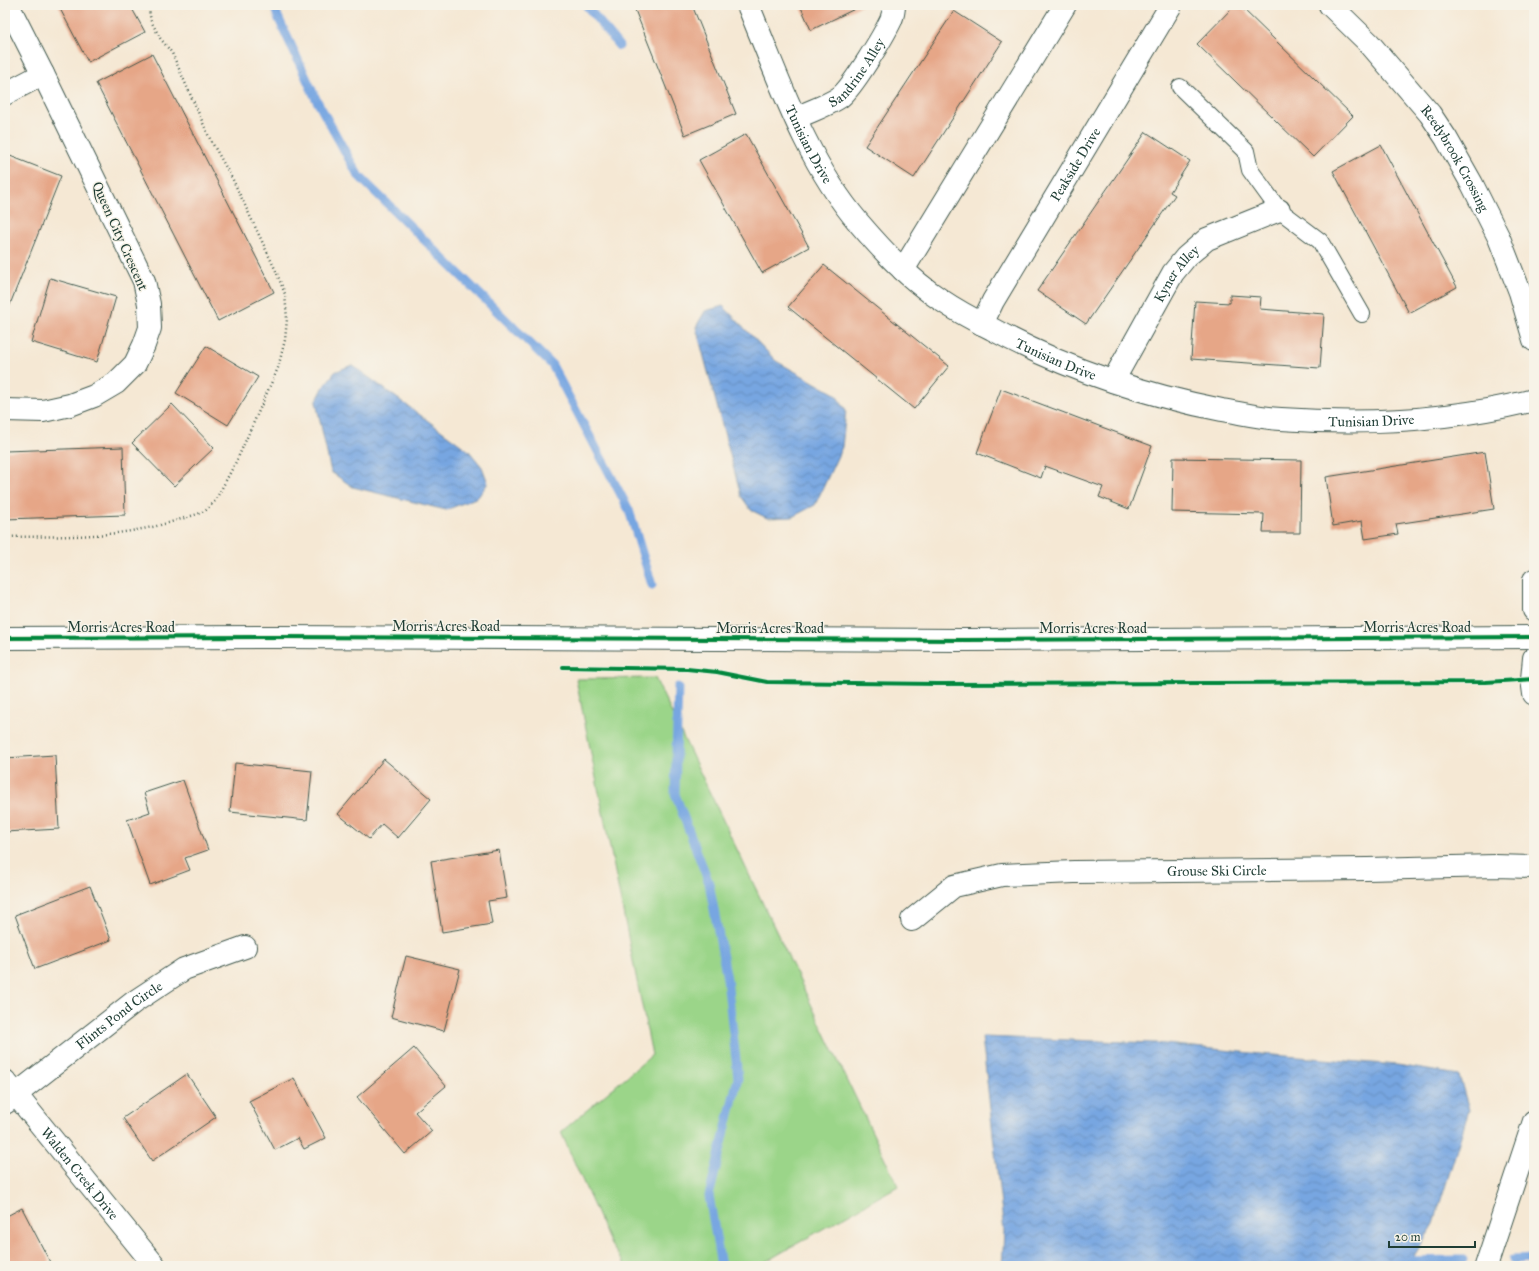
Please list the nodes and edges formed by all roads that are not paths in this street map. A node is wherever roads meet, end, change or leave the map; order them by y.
1 (8, 5) edge
2 (748, 5) edge
3 (894, 5) edge
4 (1065, 5) edge
5 (1171, 5) edge
6 (1330, 5) edge
7 (43, 74) junction
8 (1180, 87) dead end
9 (5, 94) edge
10 (796, 118) junction
11 (1280, 210) junction
12 (903, 270) junction
13 (1362, 314) dead end
14 (982, 324) junction
15 (1534, 340) edge
16 (1113, 381) junction
17 (1534, 400) edge
18 (5, 410) edge
19 (1534, 580) edge
20 (1534, 610) edge
21 (1534, 637) edge
22 (5, 638) edge
23 (1534, 658) edge
24 (1534, 694) edge
25 (1534, 867) edge
26 (912, 920) dead end
27 (245, 947) dead end
28 (8, 1093) edge
29 (1534, 1121) edge
30 (155, 1266) edge
31 (1486, 1266) edge

1 - 7 street, Queen City Crescent
2 - 10 street, Tunisian Drive
3 - 10 street, Sandrine Alley
4 - 12 street
5 - 14 street, Peakside Drive
6 - 15 street, Reedybrook Crossing
7 - 9 street
7 - 18 street, Queen City Crescent
8 - 11 lane
10 - 12 street, Tunisian Drive
11 - 13 lane
11 - 16 street, Kyner Alley
12 - 14 street, Tunisian Drive
14 - 16 street, Tunisian Drive
16 - 17 street, Tunisian Drive
19 - 20 street
21 - 22 street, Morris Acres Road
23 - 24 street
25 - 26 street, Grouse Ski Circle
27 - 28 street, Flints Pond Circle
28 - 30 street, Walden Creek Drive
29 - 31 street

